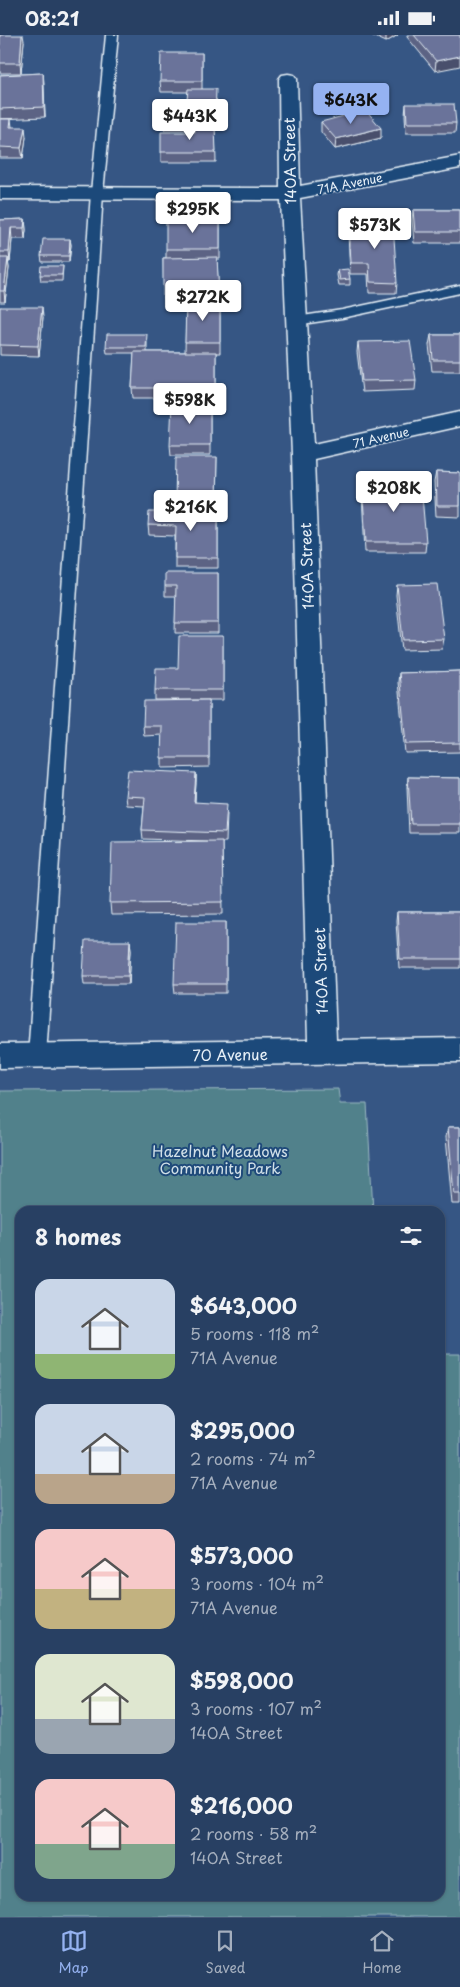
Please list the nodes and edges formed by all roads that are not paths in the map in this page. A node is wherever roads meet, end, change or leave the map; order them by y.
1 (112, 35) edge
2 (288, 79) dead end
3 (460, 162) edge
4 (0, 193) edge
5 (97, 193) junction
6 (290, 194) junction
7 (460, 289) edge
8 (296, 321) junction
9 (460, 419) edge
10 (303, 455) junction
11 (460, 1050) edge
12 (322, 1053) junction
13 (0, 1056) edge
14 (36, 1057) junction

1 - 5 lane
2 - 6 street, 140A Street
3 - 6 street, 71A Avenue
4 - 5 street, 71A Avenue
5 - 6 street, 71A Avenue
5 - 14 lane
6 - 8 street, 140A Street
7 - 8 lane
8 - 10 street, 140A Street
9 - 10 street, 71 Avenue
10 - 12 street, 140A Street
11 - 12 street, 70 Avenue
12 - 14 street, 70 Avenue
13 - 14 street, 70 Avenue

